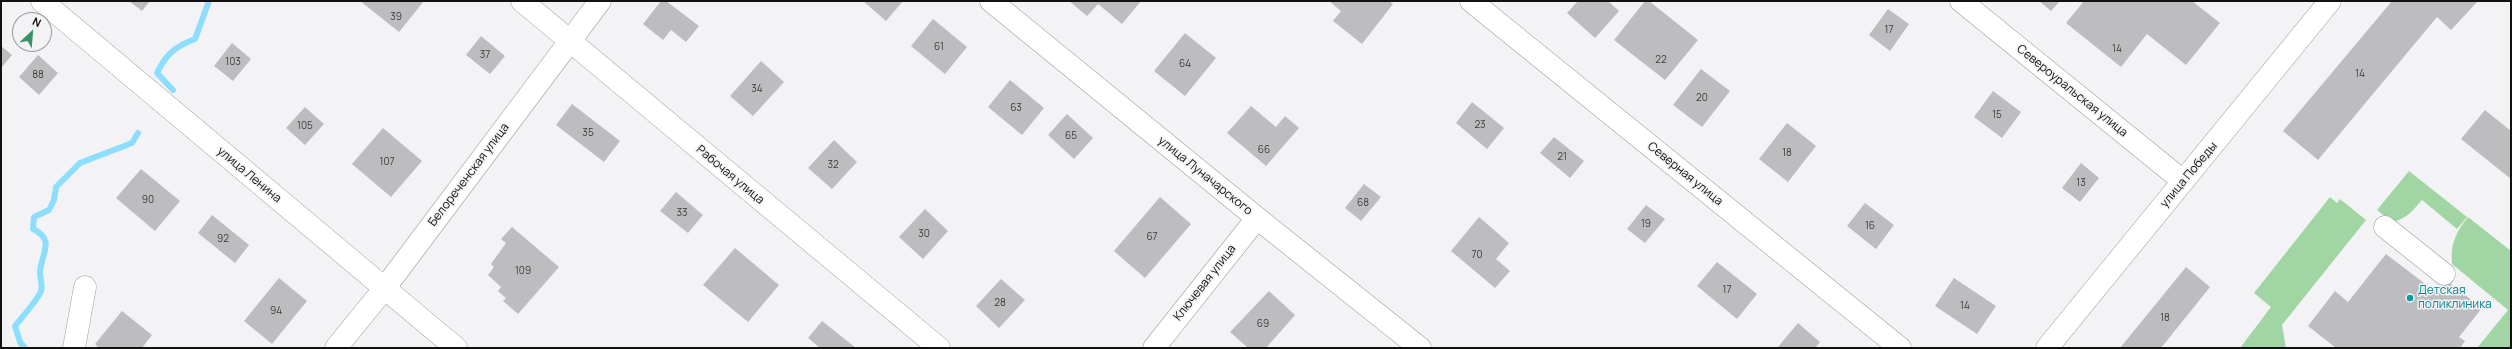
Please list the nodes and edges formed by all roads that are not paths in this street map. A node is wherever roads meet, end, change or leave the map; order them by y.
1 (42, 1) edge
2 (522, 1) edge
3 (600, 1) edge
4 (991, 1) edge
5 (1471, 1) edge
6 (1961, 1) edge
7 (2330, 1) edge
8 (568, 41) junction
9 (2183, 181) junction
10 (1257, 218) junction
11 (2385, 227) dead end
12 (2444, 274) dead end
13 (85, 287) dead end
14 (384, 289) junction
15 (74, 348) edge
16 (336, 348) edge
17 (456, 348) edge
18 (939, 348) edge
19 (1154, 348) edge
20 (1420, 348) edge
21 (1900, 348) edge
22 (2046, 348) edge

1 - 14 street, улица Ленина
2 - 8 street, Рабочая улица
3 - 8 street, Белореченская улица
4 - 10 street, улица Луначарского
5 - 21 street, Северная улица
6 - 9 street, Североуральская улица
7 - 9 street, улица Победы
8 - 14 street, Белореченская улица
8 - 18 street, Рабочая улица
9 - 22 street, улица Победы
10 - 19 street, Ключевая улица
10 - 20 street, улица Луначарского
11 - 12 street
13 - 15 street
14 - 16 street, Белореченская улица
14 - 17 street, улица Ленина

